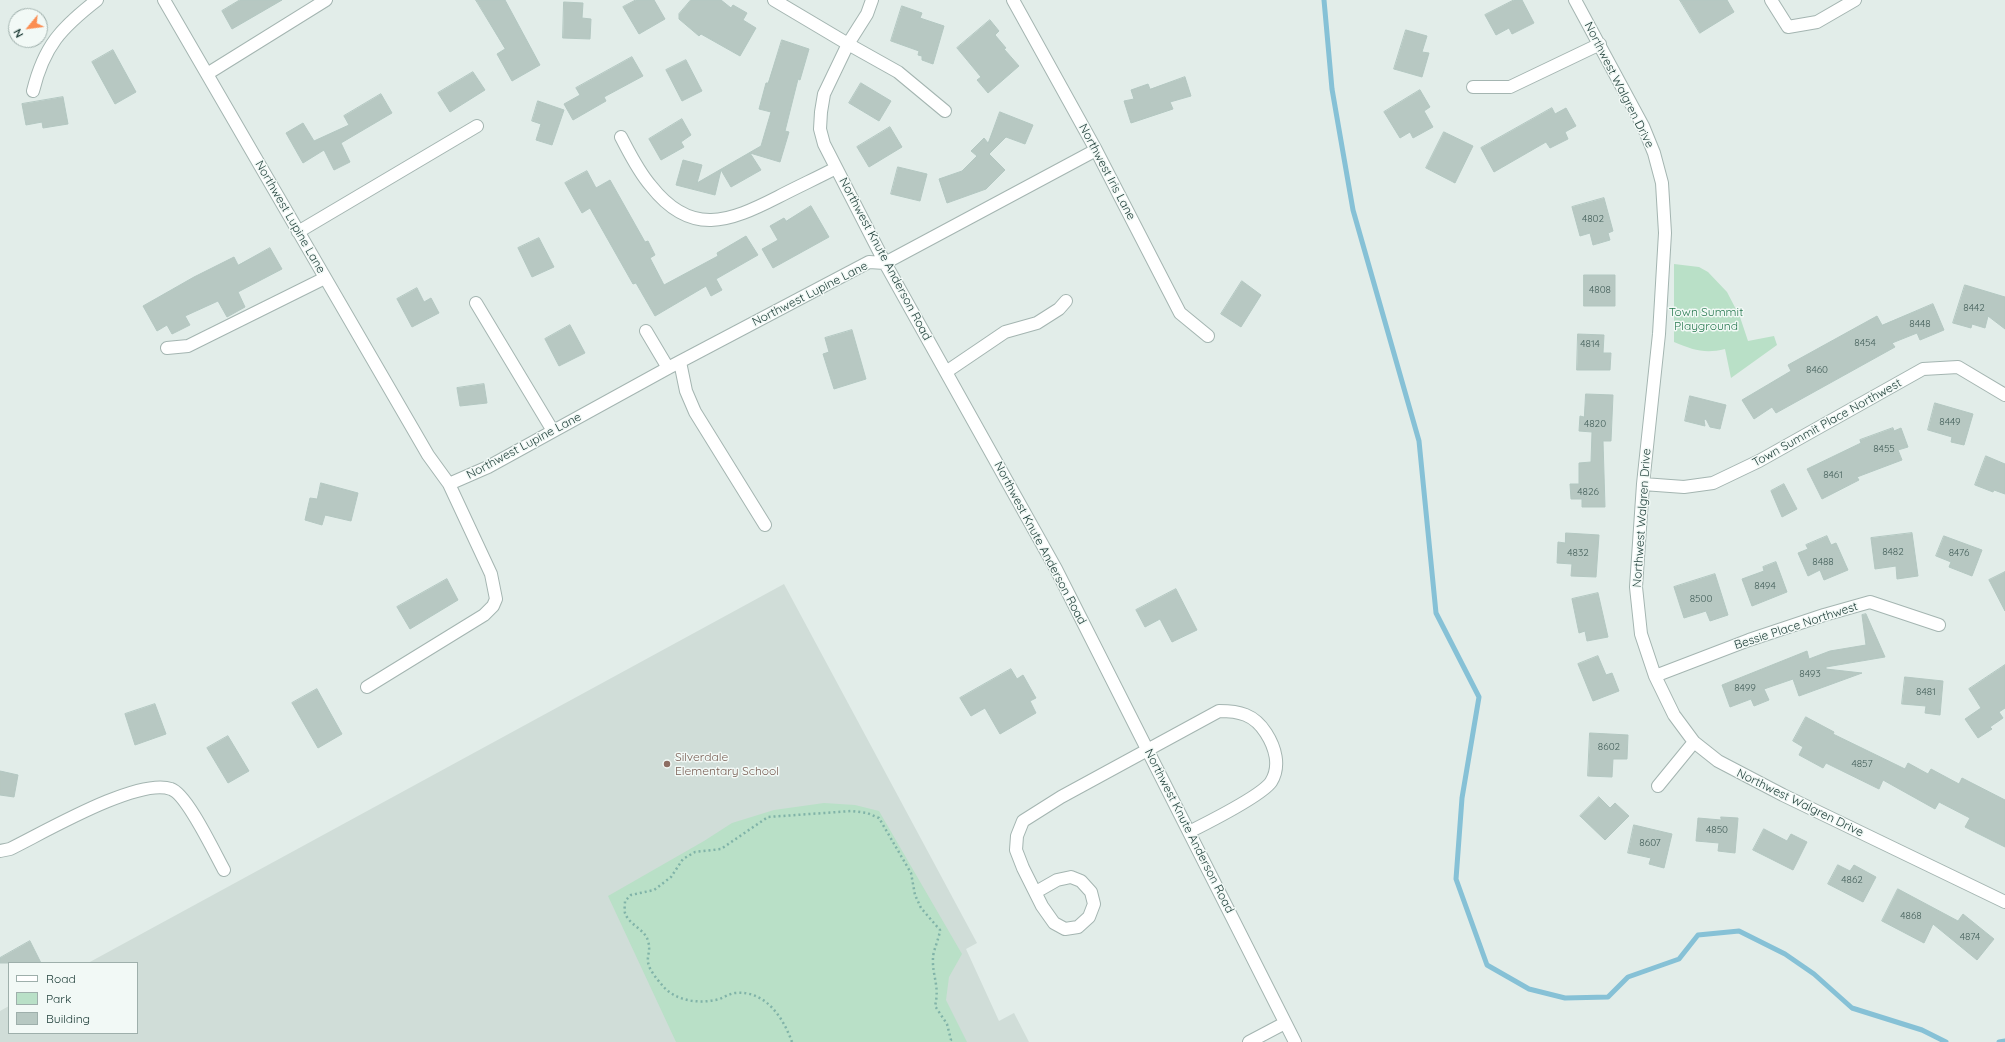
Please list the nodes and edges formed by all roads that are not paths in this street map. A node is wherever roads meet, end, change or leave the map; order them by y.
1 (96, 0) edge
2 (164, 0) edge
3 (326, 0) edge
4 (774, 0) edge
5 (872, 0) edge
6 (1013, 0) edge
7 (1575, 0) edge
8 (1771, 0) edge
9 (1855, 0) edge
10 (848, 44) junction
11 (1600, 44) junction
12 (207, 74) junction
13 (1473, 87) dead end
14 (33, 91) dead end
15 (945, 111) dead end
16 (477, 126) dead end
17 (621, 137) dead end
18 (1096, 150) junction
19 (836, 168) junction
20 (298, 232) junction
21 (885, 263) junction
22 (325, 278) junction
23 (1066, 301) dead end
24 (476, 303) dead end
25 (646, 331) dead end
26 (1208, 336) dead end
27 (167, 348) dead end
28 (680, 362) junction
29 (668, 368) junction
30 (946, 372) junction
31 (2005, 395) edge
32 (553, 431) junction
33 (449, 484) junction
34 (1643, 484) junction
35 (766, 525) dead end
36 (1939, 625) dead end
37 (1655, 676) junction
38 (367, 686) dead end
39 (1694, 742) junction
40 (1147, 749) junction
41 (1658, 786) dead end
42 (1190, 832) junction
43 (0, 851) edge
44 (224, 870) dead end
45 (1036, 892) junction
46 (2005, 902) edge
47 (1286, 1023) junction
48 (1249, 1042) edge
49 (1295, 1042) edge

1 - 14 street
2 - 12 street, Northwest Lupine Lane
3 - 12 street
4 - 10 street
5 - 10 street, Northwest Knute Anderson Road
6 - 18 street, Northwest Iris Lane
7 - 11 street, Northwest Walgren Drive
8 - 9 street
10 - 15 street
10 - 19 street, Northwest Knute Anderson Road
11 - 13 street
11 - 34 street, Northwest Walgren Drive
12 - 20 street, Northwest Lupine Lane
16 - 20 street
17 - 19 street
18 - 21 street, Northwest Lupine Lane
18 - 26 street, Northwest Iris Lane
19 - 21 street, Northwest Knute Anderson Road
20 - 22 street, Northwest Lupine Lane
21 - 28 street, Northwest Lupine Lane
21 - 30 street, Northwest Knute Anderson Road
22 - 27 street
22 - 33 street, Northwest Lupine Lane
23 - 30 street
24 - 32 street
25 - 29 street
28 - 29 street, Northwest Lupine Lane
28 - 35 street
29 - 32 street, Northwest Lupine Lane
30 - 40 street, Northwest Knute Anderson Road
31 - 34 street, Town Summit Place Northwest
32 - 33 street, Northwest Lupine Lane
33 - 38 street
34 - 37 street, Northwest Walgren Drive
36 - 37 street, Bessie Place Northwest
37 - 39 street, Northwest Walgren Drive
39 - 41 street
39 - 46 street, Northwest Walgren Drive
40 - 42 street, Northwest Knute Anderson Road
40 - 42 street
40 - 45 street
42 - 47 street, Northwest Knute Anderson Road
43 - 44 street
45 - 45 street
47 - 48 street
47 - 49 street, Northwest Knute Anderson Road

